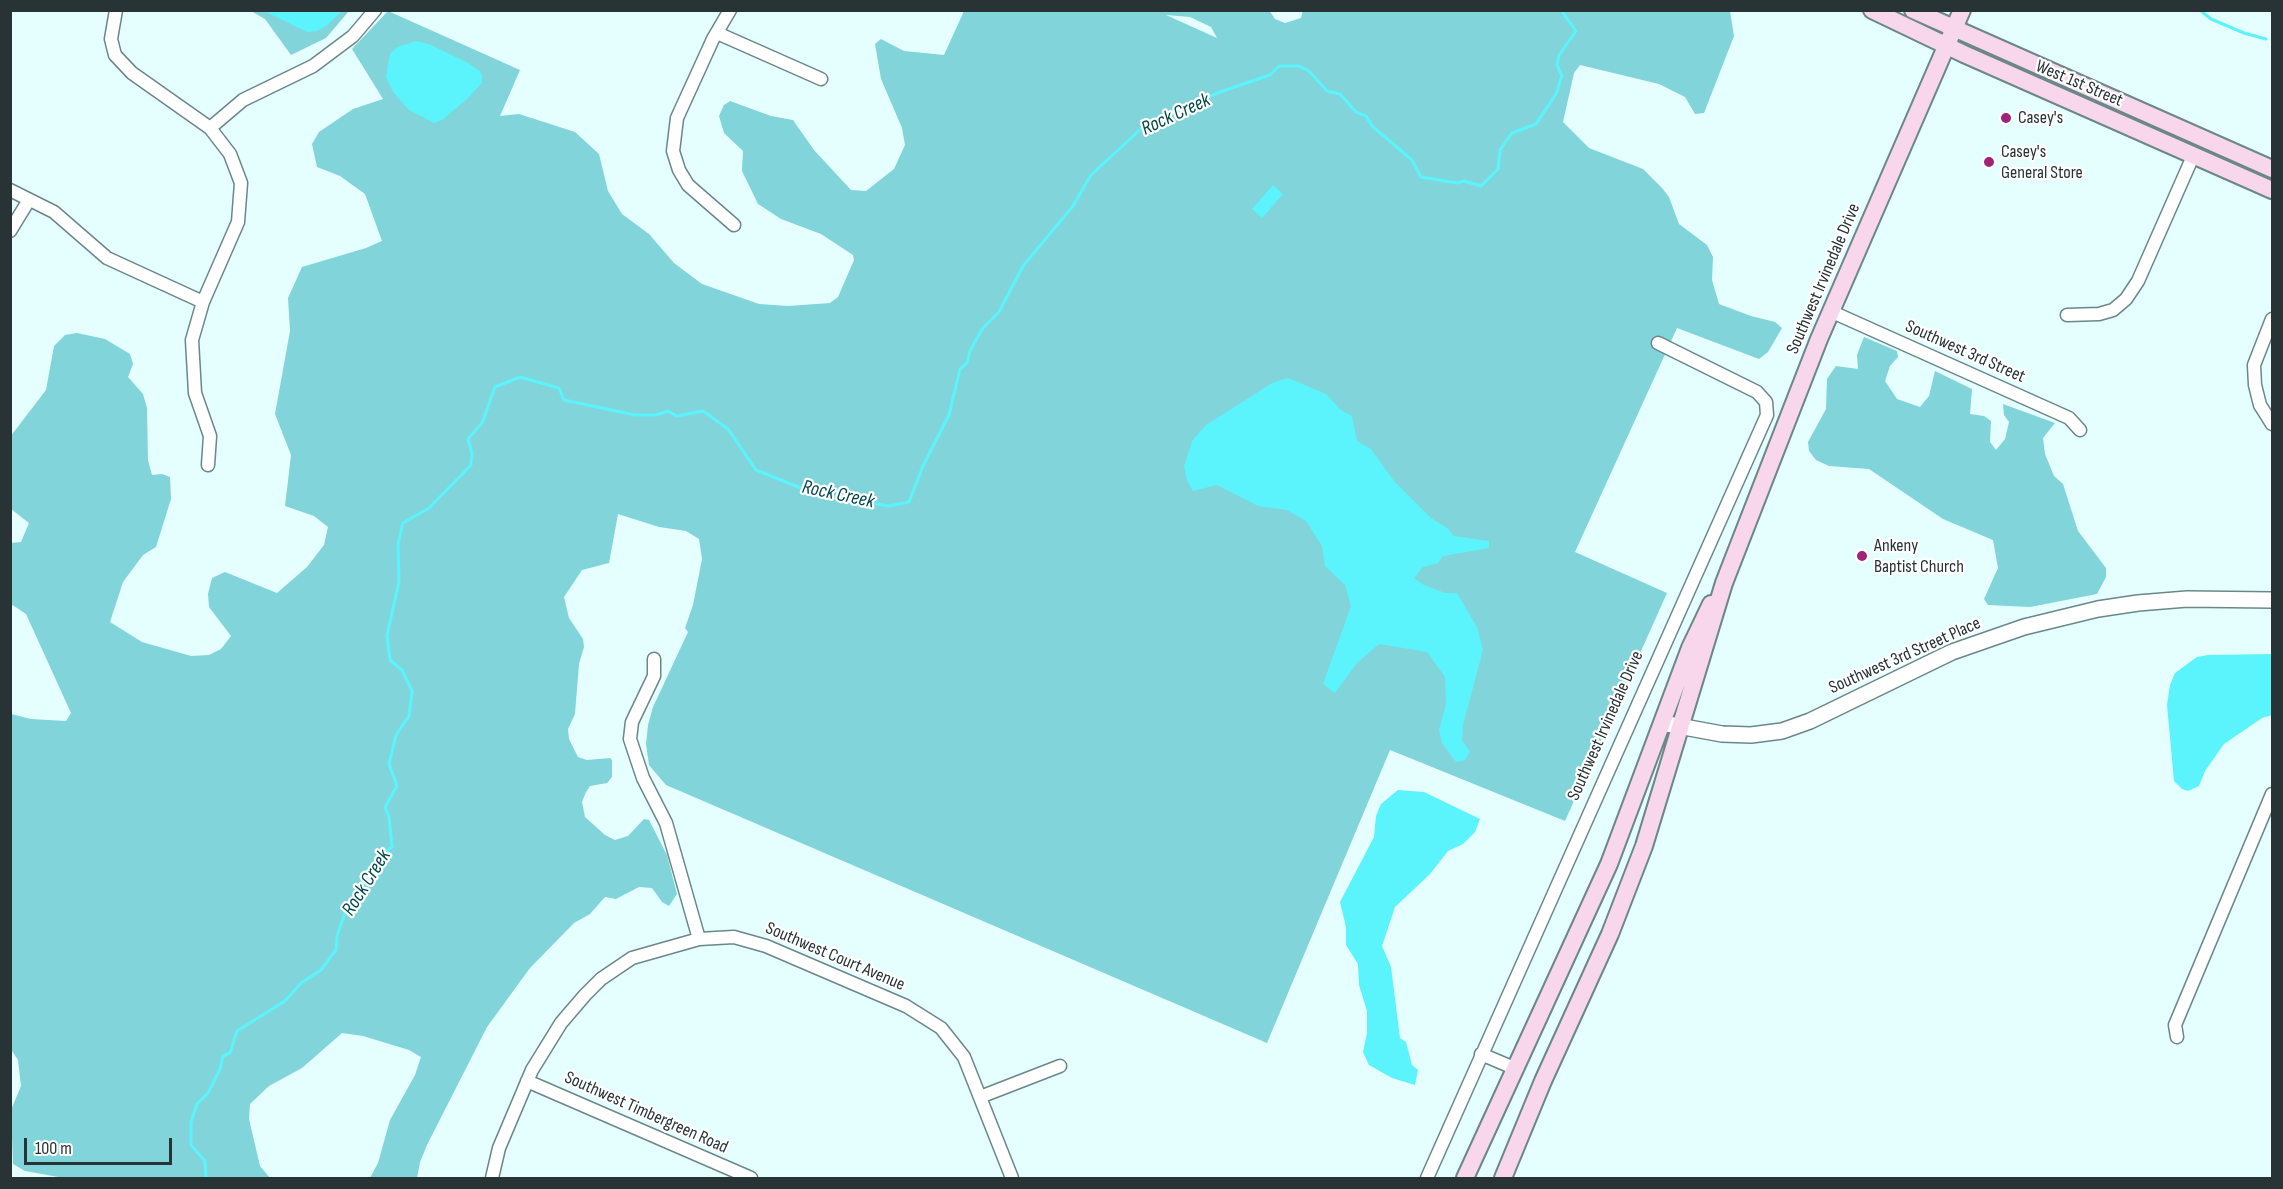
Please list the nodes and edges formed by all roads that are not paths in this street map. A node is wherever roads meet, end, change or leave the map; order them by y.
1 (116, 10) edge
2 (375, 10) edge
3 (730, 10) edge
4 (1872, 10) edge
5 (1913, 10) edge
6 (1962, 10) edge
7 (1955, 28) junction
8 (717, 33) junction
9 (1946, 46) junction
10 (821, 79) dead end
11 (210, 128) junction
12 (2194, 154) junction
13 (2272, 169) edge
14 (10, 190) edge
15 (2272, 190) edge
16 (29, 200) junction
17 (734, 225) dead end
18 (10, 231) edge
19 (202, 302) junction
20 (1830, 311) junction
21 (2067, 315) dead end
22 (2272, 319) edge
23 (1658, 343) dead end
24 (2272, 424) edge
25 (2080, 430) dead end
26 (208, 465) dead end
27 (1724, 583) junction
28 (2272, 600) edge
29 (654, 659) dead end
30 (1662, 723) junction
31 (1679, 727) junction
32 (2272, 794) edge
33 (699, 939) junction
34 (2177, 1037) dead end
35 (1481, 1054) junction
36 (1060, 1066) dead end
37 (1514, 1068) junction
38 (527, 1081) junction
39 (980, 1097) junction
40 (492, 1179) edge
41 (751, 1179) edge
42 (1012, 1179) edge
43 (1427, 1179) edge
44 (1466, 1179) edge
45 (1503, 1179) edge

1 - 11 street
2 - 11 street
3 - 8 street
4 - 9 main road, West 1st Street
5 - 7 main road, West 1st Street
6 - 7 main road, Southwest Irvinedale Drive
7 - 9 main road, Southwest Irvinedale Drive
7 - 13 main road, West 1st Street
8 - 10 street
8 - 17 street
9 - 12 main road, West 1st Street
9 - 20 main road, Southwest Irvinedale Drive
11 - 19 street
12 - 15 main road, West 1st Street
12 - 21 street
14 - 16 street
16 - 18 street
16 - 19 street
19 - 26 street
20 - 25 street, Southwest 3rd Street
20 - 27 main road, Southwest Irvinedale Drive
22 - 24 street
23 - 35 street, Southwest Irvinedale Drive
27 - 30 main road, Southwest Irvinedale Drive
27 - 31 main road, Southwest Irvinedale Drive
28 - 31 street, Southwest 3rd Street Place
29 - 33 street
30 - 31 street, Southwest 3rd Street Place
30 - 37 main road, Southwest Irvinedale Drive
31 - 45 main road, Southwest Irvinedale Drive
32 - 34 street
33 - 38 street, Southwest Court Avenue
33 - 39 street, Southwest Court Avenue
35 - 37 street
35 - 43 street, Southwest Irvinedale Drive
36 - 39 street
37 - 44 main road, Southwest Irvinedale Drive
38 - 40 street, Southwest Court Avenue
38 - 41 street, Southwest Timbergreen Road
39 - 42 street, Southwest Court Avenue

